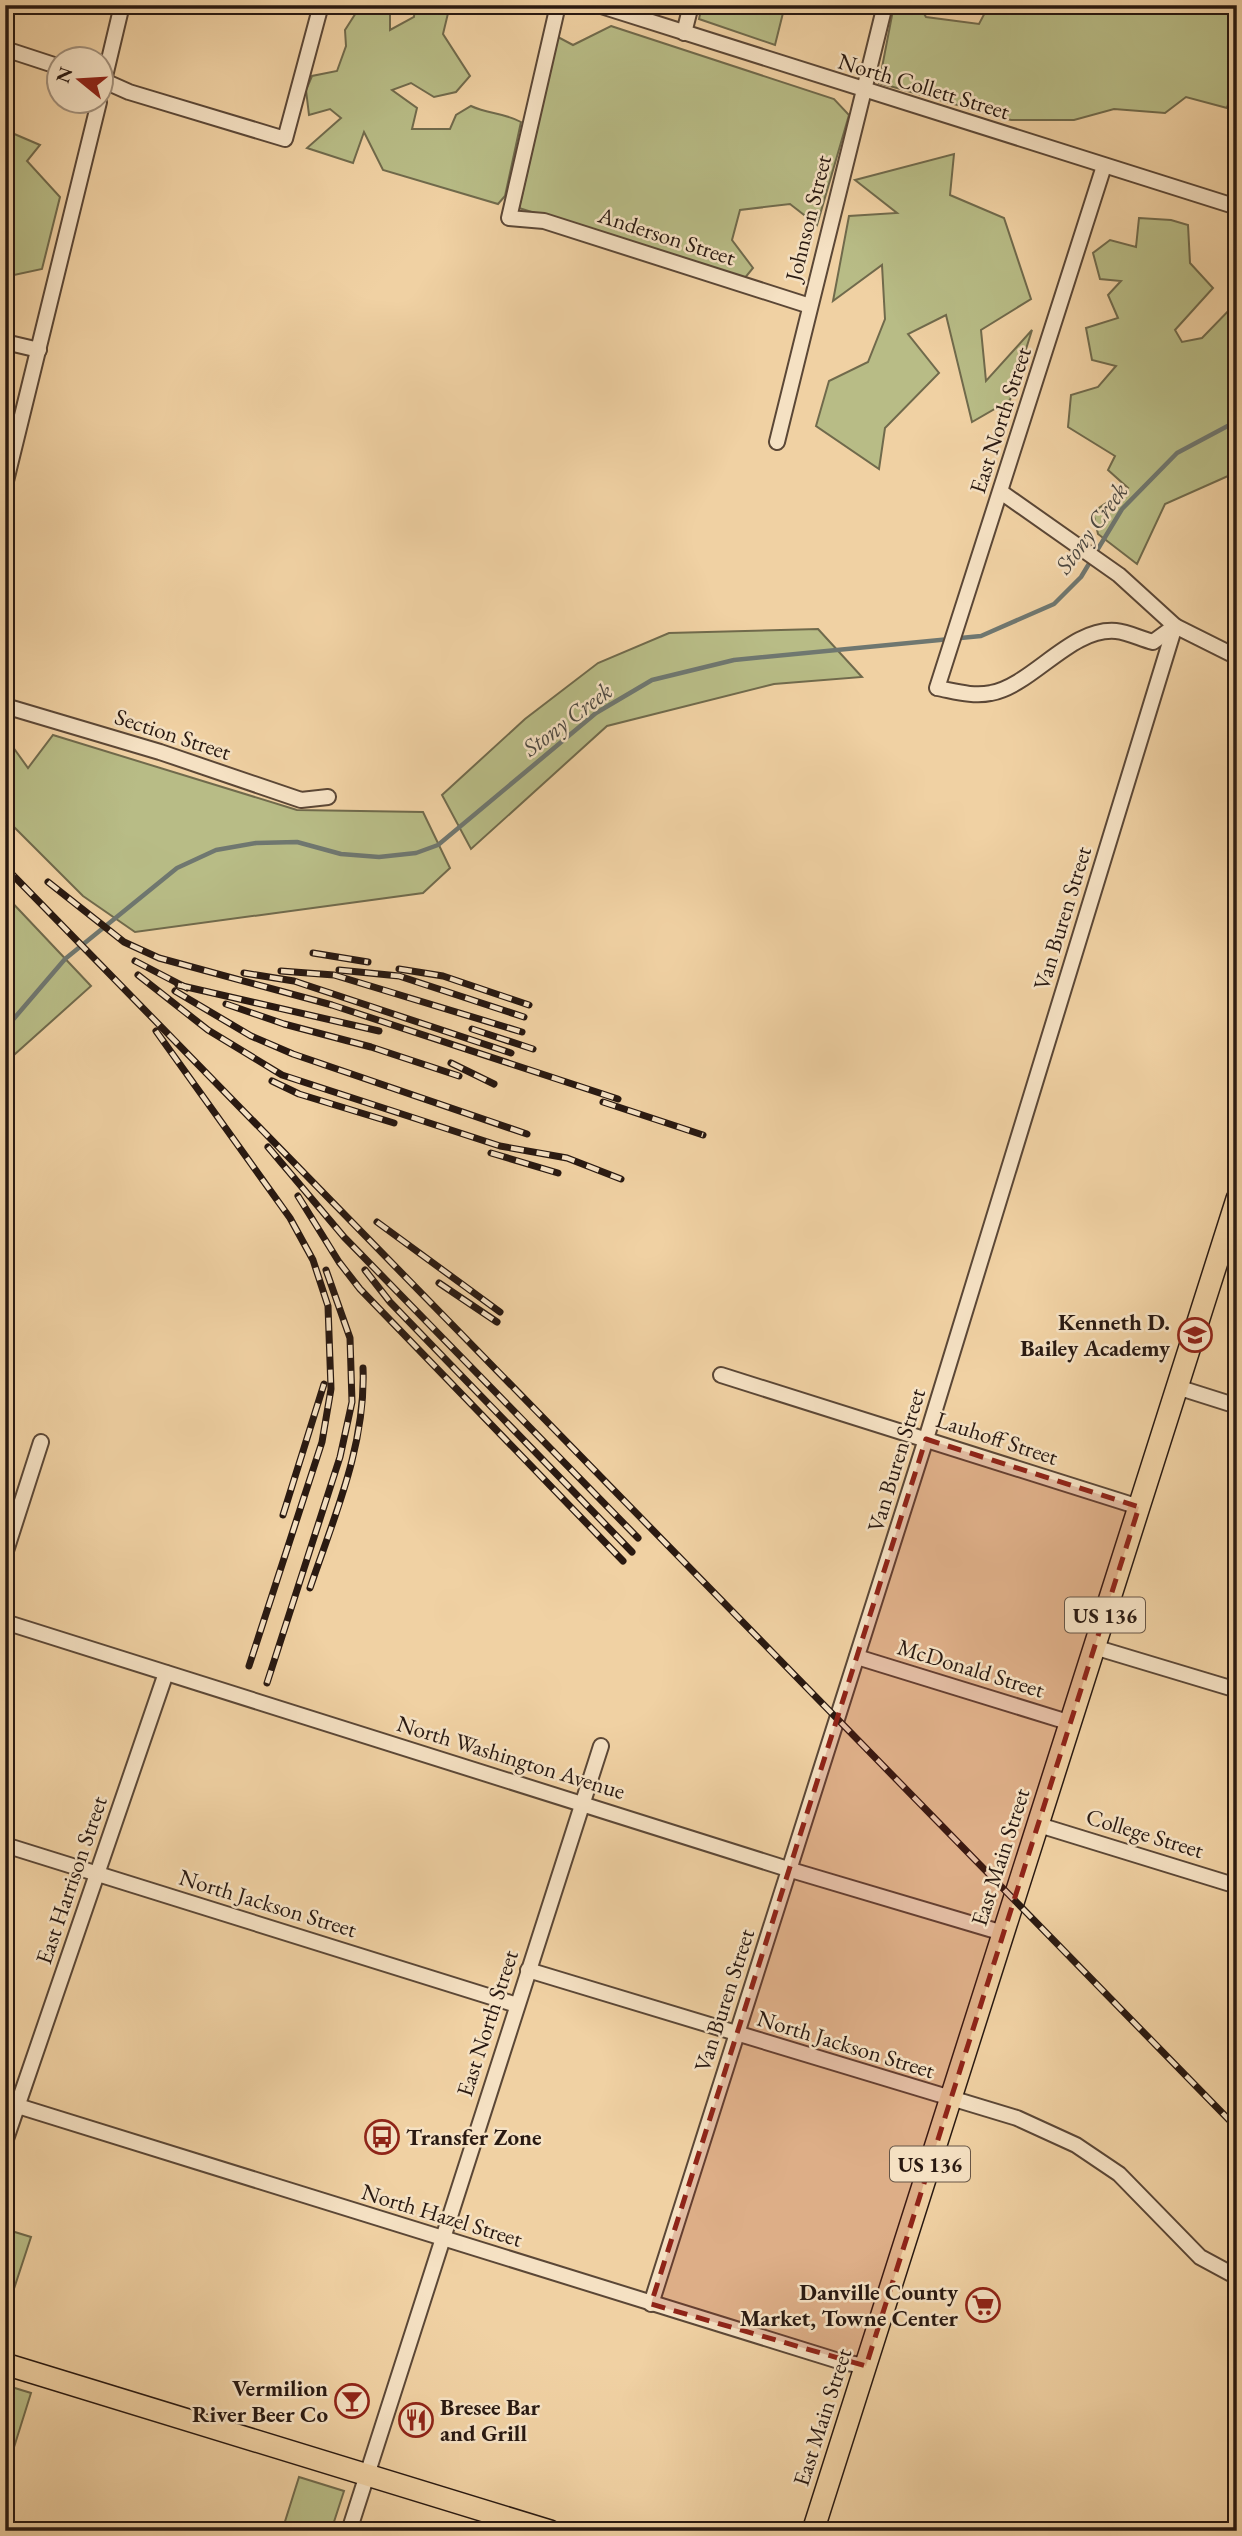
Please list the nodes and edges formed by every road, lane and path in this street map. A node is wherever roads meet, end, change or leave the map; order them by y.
1 (122, 5) edge
2 (321, 5) edge
3 (558, 5) edge
4 (598, 5) edge
5 (691, 5) edge
6 (885, 5) edge
7 (684, 33) junction
8 (111, 46) edge
9 (5, 49) edge
10 (46, 62) edge
11 (116, 88) edge
12 (864, 92) junction
13 (96, 116) edge
14 (1104, 166) junction
15 (1237, 207) edge
16 (810, 306) junction
17 (5, 342) edge
18 (38, 350) junction
19 (777, 442) dead end
20 (5, 485) edge
21 (1001, 492) junction
22 (1175, 626) junction
23 (1237, 657) edge
24 (5, 706) edge
25 (328, 797) dead end
26 (1237, 1199) edge
27 (721, 1375) dead end
28 (1177, 1387) junction
29 (1237, 1406) edge
30 (926, 1439) junction
31 (41, 1442) dead end
32 (1139, 1507) junction
33 (5, 1554) edge
34 (5, 1622) edge
35 (1094, 1647) junction
36 (857, 1657) junction
37 (166, 1673) junction
38 (1237, 1690) edge
39 (1071, 1723) junction
40 (601, 1746) dead end
41 (582, 1802) junction
42 (1039, 1825) junction
43 (5, 1845) edge
44 (791, 1870) junction
45 (97, 1874) junction
46 (1237, 1886) edge
47 (1003, 1933) junction
48 (528, 1970) junction
49 (517, 2005) junction
50 (737, 2034) junction
51 (950, 2099) junction
52 (12, 2104) edge
53 (5, 2142) edge
54 (442, 2239) junction
55 (1237, 2277) edge
56 (651, 2304) junction
57 (5, 2364) edge
58 (866, 2366) junction
59 (368, 2474) junction
60 (349, 2531) edge
61 (550, 2531) edge
62 (813, 2531) edge

1 - 8 street
2 - 11 street
3 - 16 street, Anderson Street
4 - 7 street, North Collett Street
5 - 7 street
6 - 12 street, Johnson Street
7 - 12 street, North Collett Street
9 - 10 street
12 - 14 street, North Collett Street
12 - 16 street, Johnson Street
13 - 18 street
14 - 15 street, North Collett Street
14 - 21 street, East North Street
16 - 19 street, Johnson Street
17 - 18 street
18 - 20 street
21 - 22 street
21 - 22 street, East North Street
22 - 23 street
22 - 30 street, Van Buren Street
24 - 25 street, Section Street
26 - 28 main road, East Main Street / US 136
27 - 30 street, Lauhoff Street
28 - 29 street
28 - 32 main road, East Main Street / US 136
30 - 32 street, Lauhoff Street
30 - 36 street, Van Buren Street
31 - 33 street
32 - 35 main road, East Main Street / US 136
34 - 37 street, North Washington Avenue
35 - 38 street
35 - 39 main road, East Main Street / US 136
36 - 39 street, McDonald Street
36 - 44 street, Van Buren Street
37 - 41 street, North Washington Avenue
37 - 45 street, East Harrison Street
39 - 42 main road, East Main Street / US 136
40 - 41 street, East North Street
41 - 44 street, North Washington Avenue
41 - 48 street, East North Street
42 - 46 street, College Street
42 - 47 main road, East Main Street / US 136
43 - 45 street, North Jackson Street
44 - 47 street, North Washington Avenue
44 - 50 street, Van Buren Street
45 - 49 street, North Jackson Street
45 - 52 street, East Harrison Street
47 - 51 main road, East Main Street / US 136
48 - 49 street, East North Street
48 - 50 street, North Jackson Street
49 - 54 street, East North Street
50 - 51 street, North Jackson Street
50 - 56 street, Van Buren Street
51 - 55 street, North Jackson Street
51 - 58 main road, East Main Street / US 136
52 - 53 street, East Harrison Street
52 - 54 street, North Hazel Street
54 - 56 street, North Hazel Street
54 - 59 street, East North Street
56 - 58 street, North Hazel Street
57 - 59 main road
58 - 62 main road, East Main Street / US 136
59 - 60 street, East North Street
59 - 61 main road

